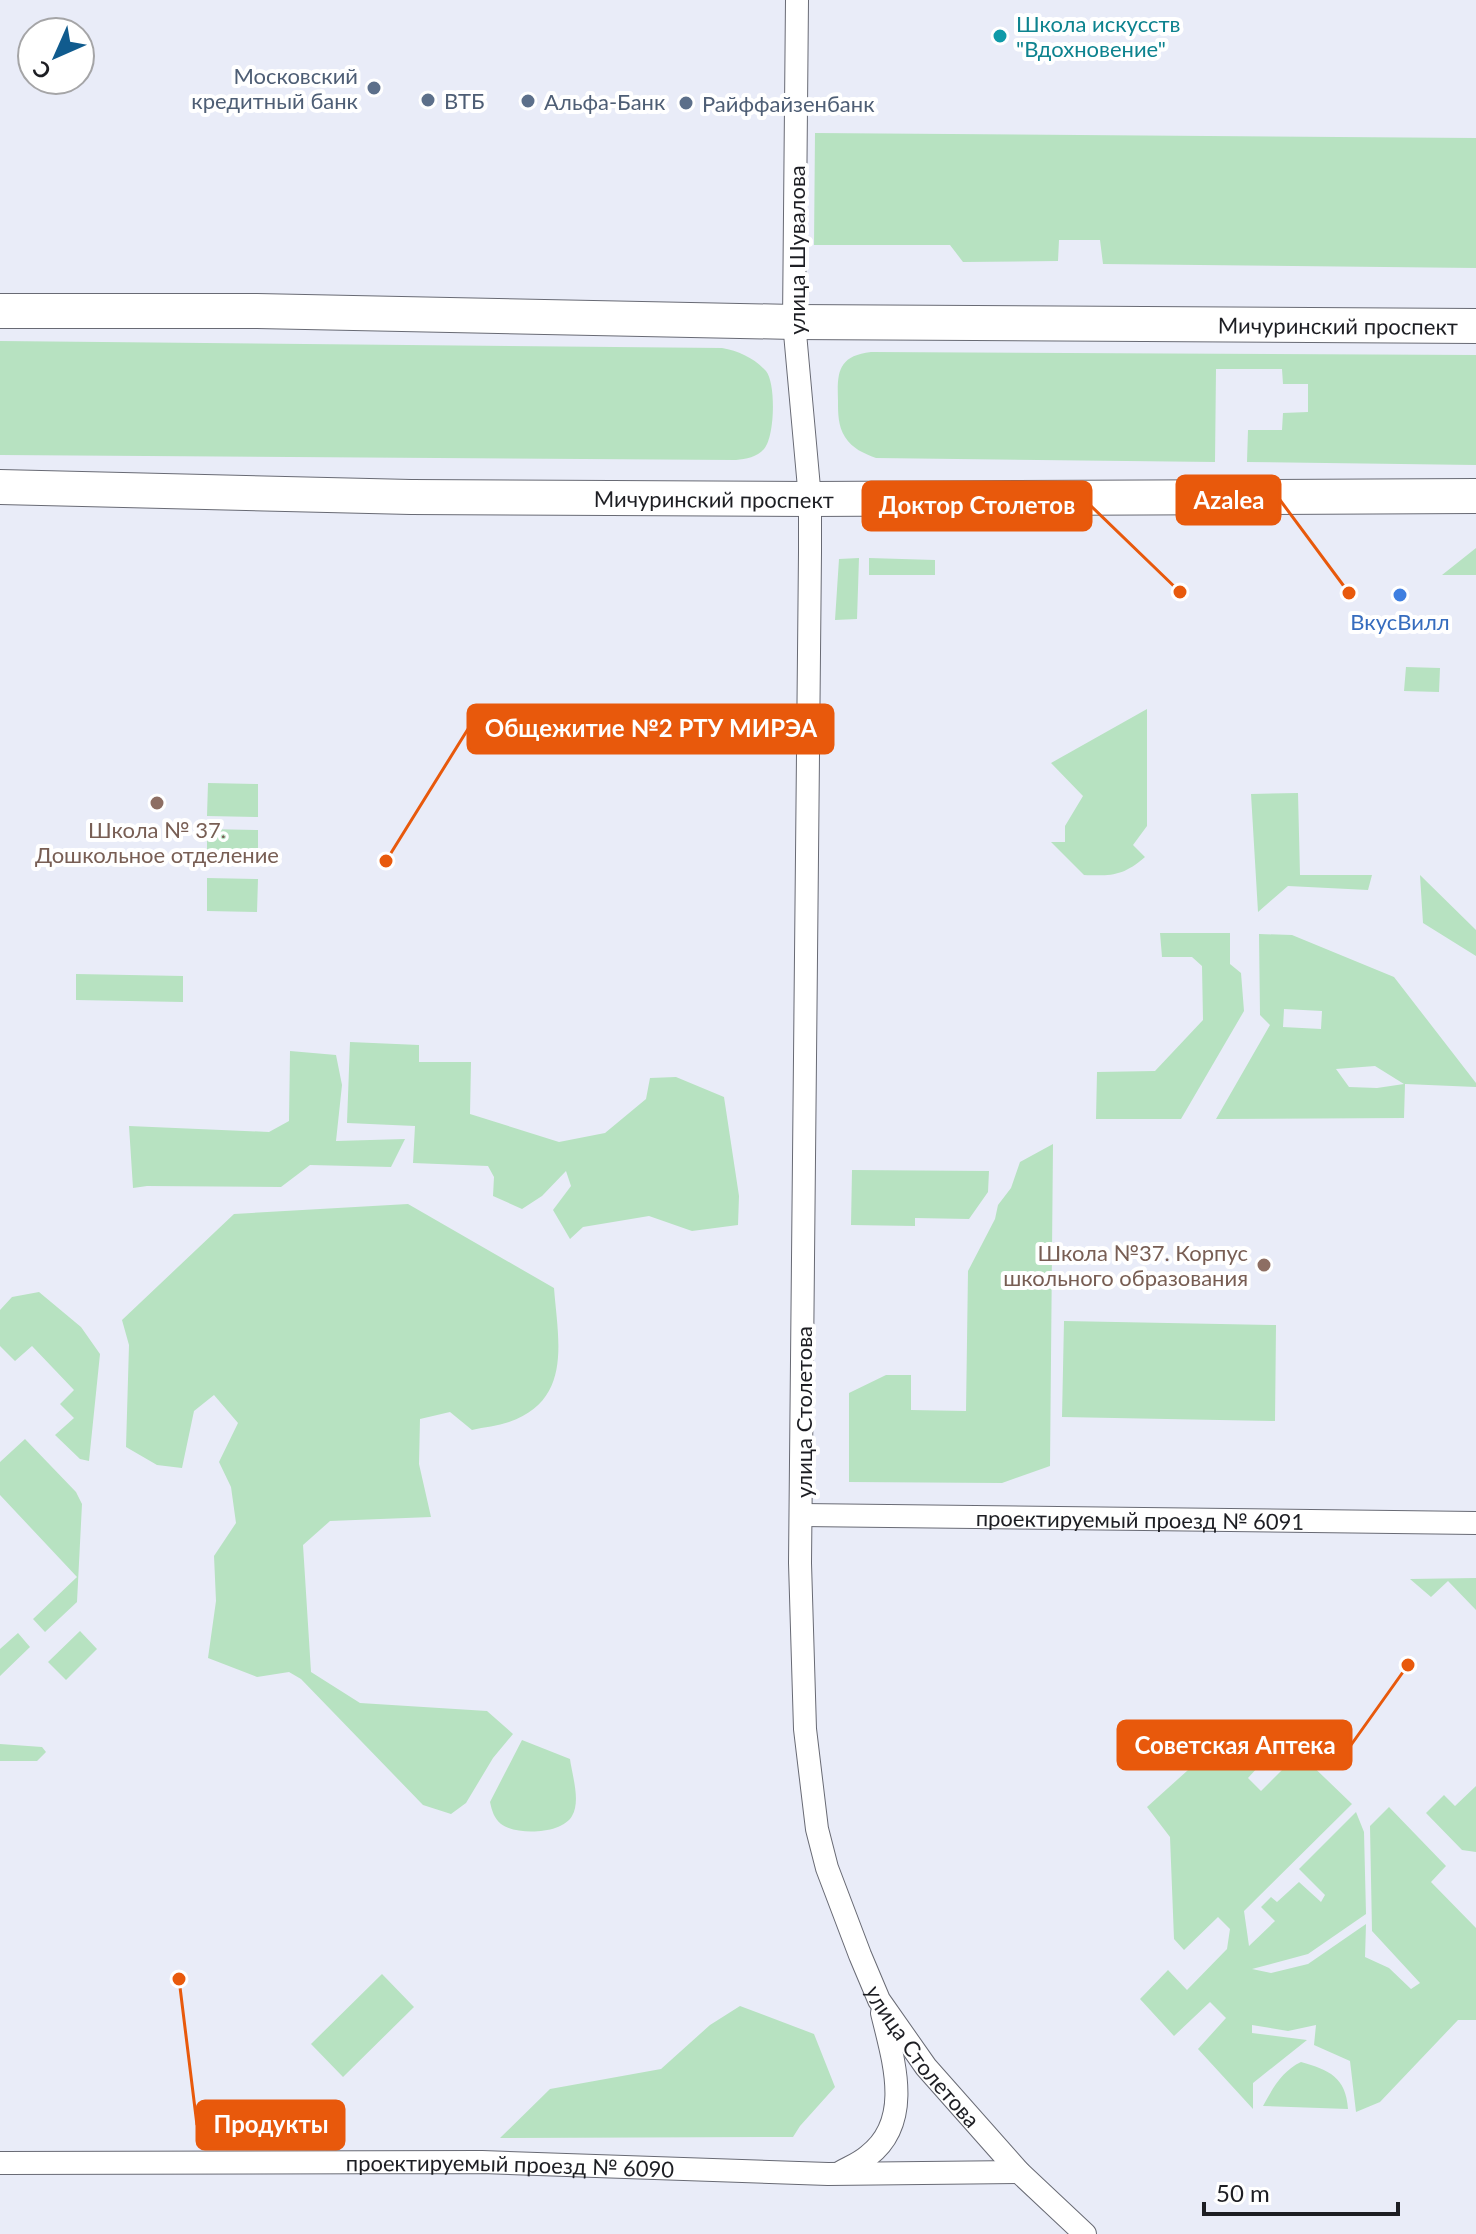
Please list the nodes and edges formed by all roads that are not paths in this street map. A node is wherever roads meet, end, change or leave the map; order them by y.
1 (797, 0) edge
2 (0, 311) edge
3 (794, 322) junction
4 (1476, 326) edge
5 (0, 487) edge
6 (1476, 496) edge
7 (810, 499) junction
8 (802, 1515) junction
9 (1476, 1523) edge
10 (879, 2000) junction
11 (0, 2163) edge
12 (1019, 2172) junction
13 (839, 2173) junction
14 (1085, 2234) edge

1 - 3 street, улица Шувалова
2 - 3 main road, Мичуринский проспект
3 - 4 main road, Мичуринский проспект
3 - 7 street, улица Шувалова
5 - 7 main road, Мичуринский проспект
6 - 7 main road, Мичуринский проспект
7 - 8 street, улица Столетова
8 - 9 street, проектируемый проезд № 6091
8 - 10 street, улица Столетова
10 - 12 street, улица Столетова
10 - 13 street
11 - 13 street, проектируемый проезд № 6090
12 - 13 street, проектируемый проезд № 6090
12 - 14 street, улица Столетова

